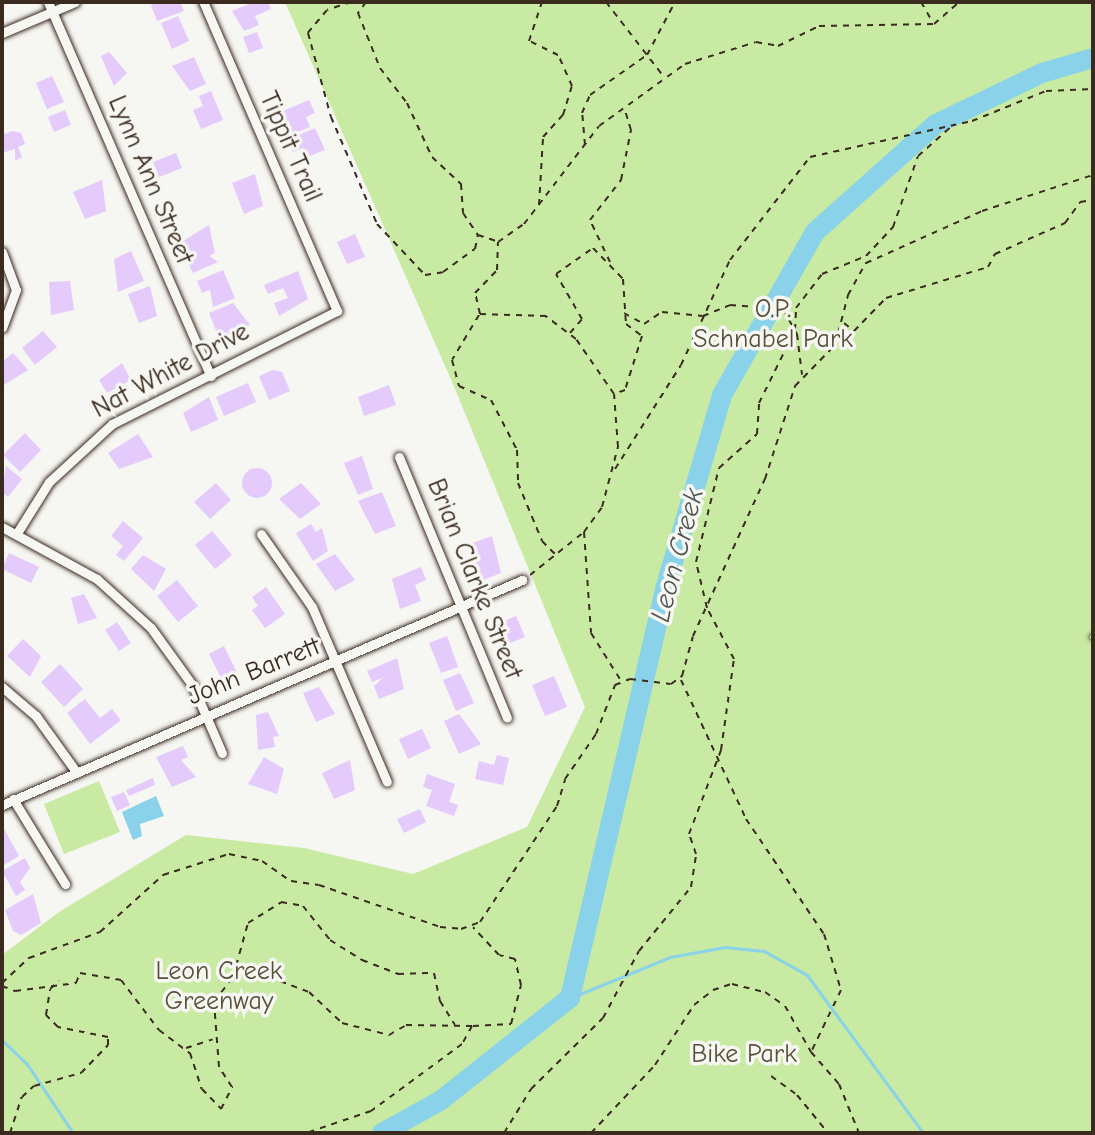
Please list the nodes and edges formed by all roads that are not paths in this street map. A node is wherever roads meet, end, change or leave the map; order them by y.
1 (75, 2) edge
2 (203, 2) edge
3 (50, 7) edge
4 (2, 33) edge
5 (2, 252) edge
6 (337, 311) joint
7 (2, 328) edge
8 (211, 376) junction
9 (399, 457) dead end
10 (2, 527) edge
11 (17, 533) junction
12 (261, 534) dead end
13 (522, 580) road end
14 (463, 610) junction
15 (338, 662) junction
16 (2, 687) edge
17 (207, 715) junction
18 (507, 718) dead end
19 (222, 753) dead end
20 (75, 770) junction
21 (387, 782) dead end
22 (13, 799) junction
23 (2, 805) edge
24 (65, 884) dead end

1 - 3 street
2 - 6 street, Tippit Trail
3 - 4 street
3 - 8 street, Lynn Ann Street
5 - 7 street
6 - 8 street, Nat White Drive
8 - 11 street, Nat White Drive
9 - 14 street, Brian Clarke Street
10 - 11 street
11 - 17 street
12 - 15 street
13 - 14 street, John Barrett
14 - 15 street, John Barrett
14 - 18 street, Brian Clarke Street
15 - 17 street, John Barrett
15 - 21 street
16 - 20 street
17 - 19 street
17 - 20 street, John Barrett
20 - 22 street, John Barrett
22 - 23 street, John Barrett
22 - 24 street

